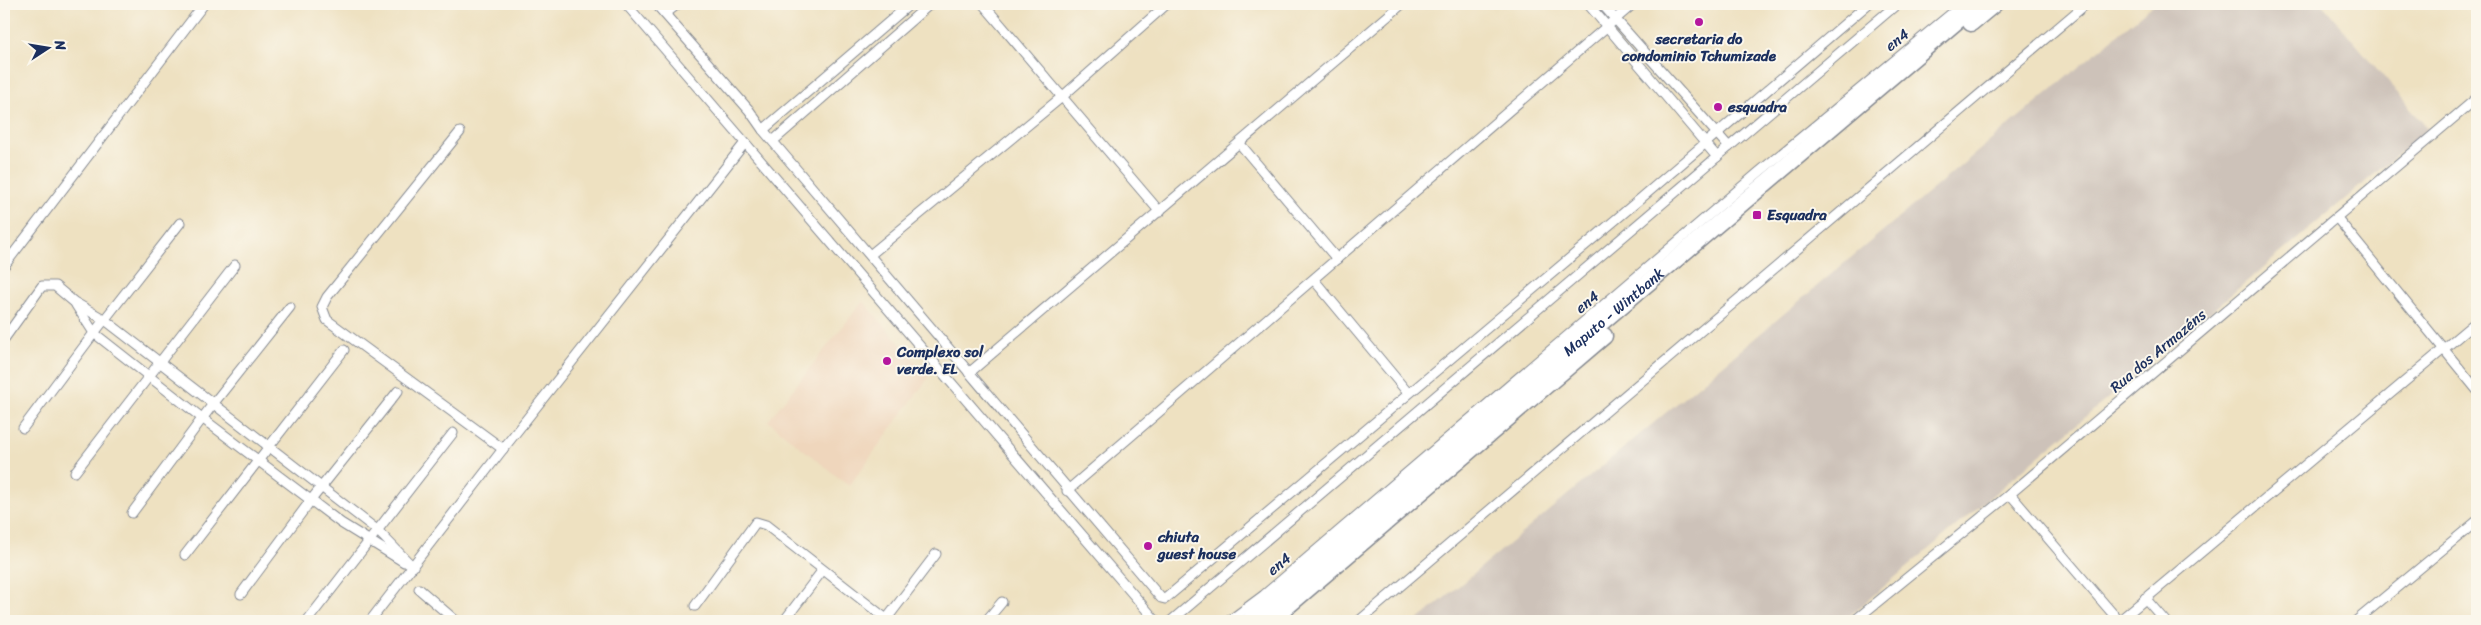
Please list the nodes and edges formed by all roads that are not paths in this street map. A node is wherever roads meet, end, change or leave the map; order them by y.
1 (204, 4) edge
2 (626, 4) edge
3 (656, 4) edge
4 (678, 4) edge
5 (910, 4) edge
6 (930, 4) edge
7 (983, 4) edge
8 (1168, 4) edge
9 (1402, 4) edge
10 (1588, 4) edge
11 (1602, 4) edge
12 (1633, 4) edge
13 (1868, 4) edge
14 (1896, 4) edge
15 (1963, 4) edge
16 (1977, 4) edge
17 (1994, 4) edge
18 (2086, 4) edge
19 (665, 14) junction
20 (1615, 19) junction
21 (1607, 25) junction
22 (1063, 96) junction
23 (2477, 98) edge
24 (763, 130) junction
25 (460, 132) dead end
26 (1718, 133) junction
27 (773, 141) junction
28 (1706, 142) junction
29 (744, 144) junction
30 (1240, 144) junction
31 (1729, 147) junction
32 (1717, 156) junction
33 (1160, 212) junction
34 (2337, 218) junction
35 (180, 223) dead end
36 (870, 255) junction
37 (1337, 259) junction
38 (235, 265) dead end
39 (4, 266) edge
40 (1314, 280) junction
41 (74, 302) junction
42 (290, 307) dead end
43 (105, 320) junction
44 (2477, 321) edge
45 (94, 333) junction
46 (4, 340) edge
47 (2444, 348) junction
48 (344, 350) dead end
49 (159, 362) junction
50 (969, 373) junction
51 (148, 375) junction
52 (2477, 390) edge
53 (398, 391) dead end
54 (1408, 393) junction
55 (213, 404) junction
56 (202, 418) junction
57 (23, 428) dead end
58 (453, 433) dead end
59 (268, 445) junction
60 (503, 449) junction
61 (260, 460) junction
62 (75, 472) dead end
63 (322, 487) junction
64 (1067, 491) junction
65 (2010, 494) junction
66 (311, 500) junction
67 (132, 513) dead end
68 (2477, 521) edge
69 (377, 530) junction
70 (368, 541) junction
71 (936, 554) dead end
72 (185, 555) dead end
73 (413, 567) junction
74 (822, 571) junction
75 (419, 589) dead end
76 (241, 594) dead end
77 (2145, 598) junction
78 (1002, 602) dead end
79 (695, 606) dead end
80 (307, 621) edge
81 (370, 621) edge
82 (456, 621) edge
83 (784, 621) edge
84 (887, 621) edge
85 (986, 621) edge
86 (1156, 621) edge
87 (1171, 621) edge
88 (1230, 621) edge
89 (1249, 621) edge
90 (1270, 621) edge
91 (1359, 621) edge
92 (1854, 621) edge
93 (2119, 621) edge
94 (2165, 621) edge
95 (2356, 621) edge

1 - 39 street
2 - 29 street
3 - 19 street
4 - 19 street
5 - 24 street
6 - 27 street
7 - 22 street
8 - 22 street
9 - 30 street
10 - 21 street
11 - 20 street
12 - 20 street
13 - 26 street
14 - 31 street
15 - 88 street, en4
16 - 89 highway, Maputo - Wintbank
17 - 90 highway, Maputo - Wintbank
18 - 91 street
19 - 24 street
20 - 21 street
20 - 26 street
21 - 28 street
21 - 37 street
22 - 33 street
22 - 36 street
23 - 34 street, Rua dos Armazéns
24 - 27 street
25 - 60 street
26 - 28 street
26 - 31 street
27 - 36 street
28 - 32 street
28 - 54 street
29 - 60 street
29 - 86 street
30 - 33 street
30 - 37 street
31 - 32 street
32 - 87 street
33 - 50 street
34 - 47 street
34 - 65 street, Rua dos Armazéns
35 - 43 street
36 - 50 street
37 - 40 street
38 - 49 street
40 - 54 street
40 - 64 street
41 - 43 street
41 - 45 street
41 - 46 street
42 - 55 street
43 - 45 street
43 - 49 street
44 - 47 street
45 - 51 street
45 - 57 street
47 - 52 street
47 - 77 street
48 - 59 street
49 - 51 street
49 - 55 street
50 - 64 street
51 - 56 street
51 - 62 street
53 - 63 street
54 - 64 street
55 - 56 street
55 - 59 street
56 - 61 street
56 - 67 street
58 - 69 street
59 - 61 street
59 - 63 street
60 - 73 street
61 - 66 street
61 - 72 street
63 - 66 street
63 - 69 street
65 - 92 street, Rua dos Armazéns
65 - 93 street
66 - 70 street
66 - 76 street
68 - 95 street
69 - 70 street
69 - 73 street
70 - 73 street
70 - 80 street
71 - 84 street
73 - 81 street
74 - 79 street
74 - 83 street
74 - 84 street
75 - 82 street
77 - 93 street
77 - 94 street
78 - 85 street

